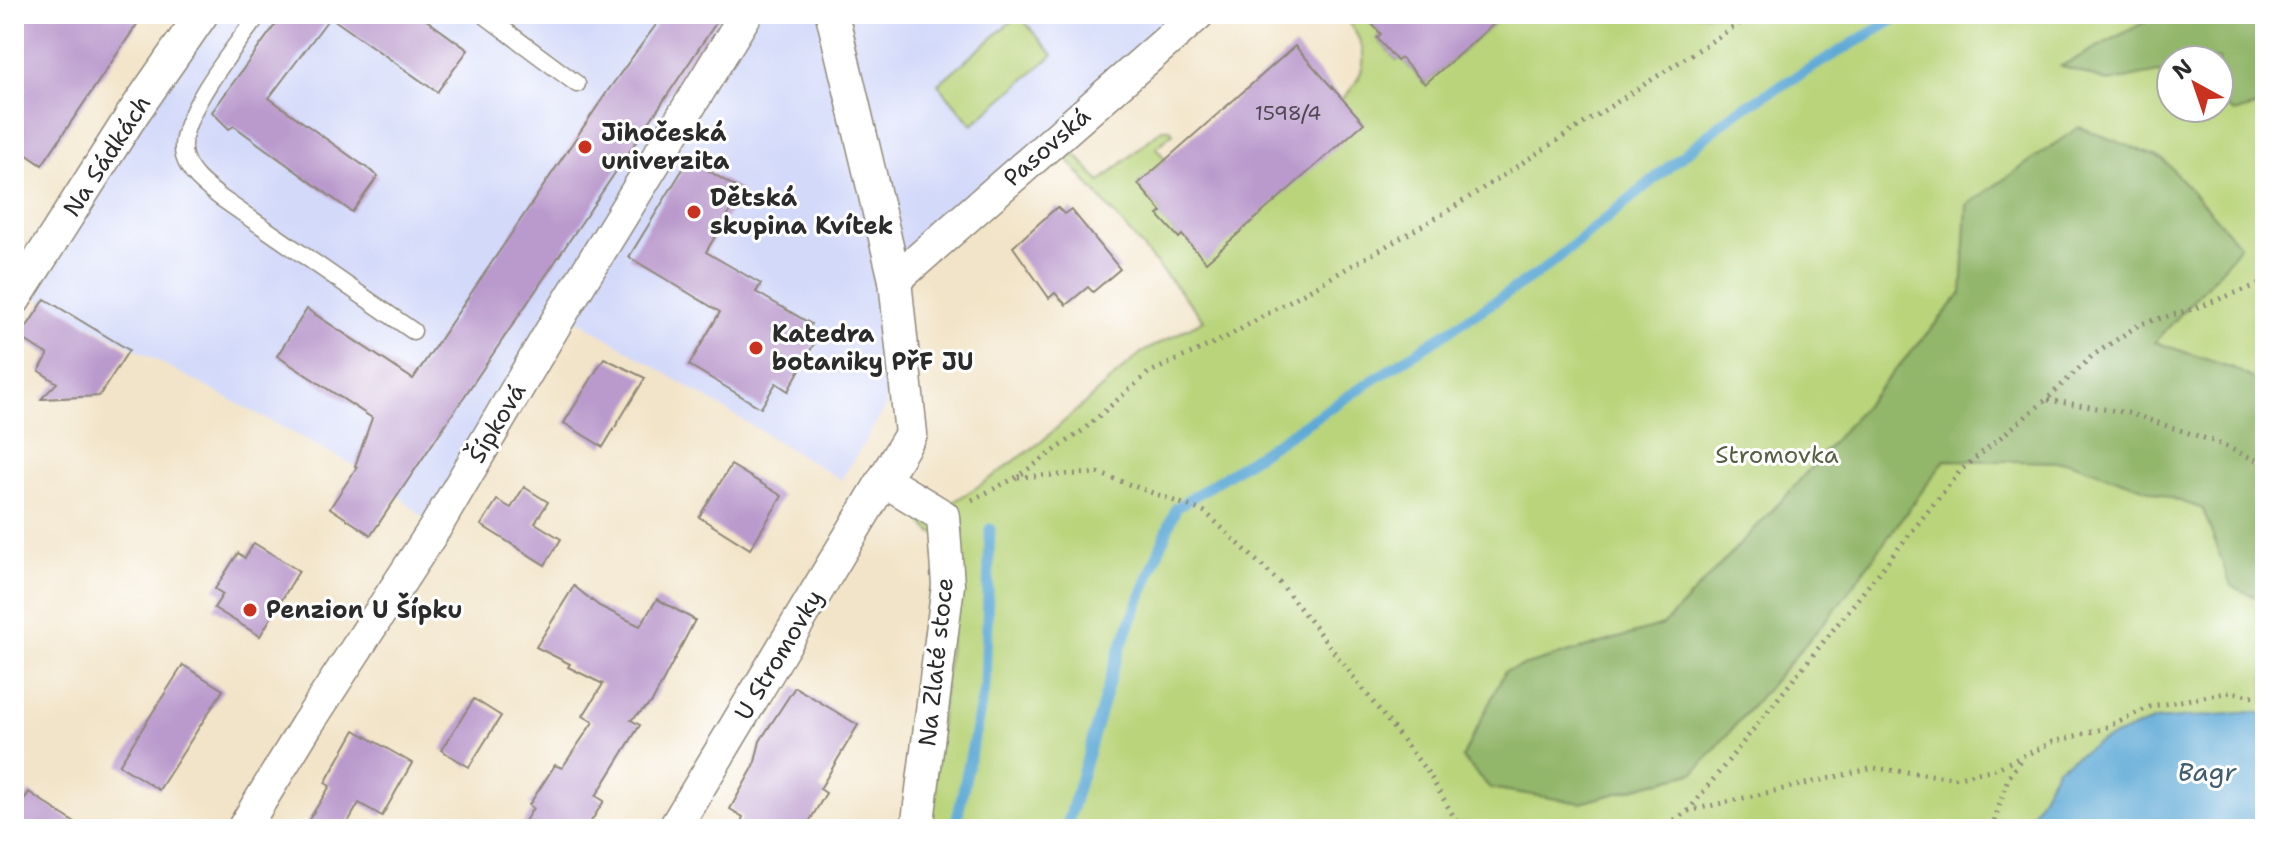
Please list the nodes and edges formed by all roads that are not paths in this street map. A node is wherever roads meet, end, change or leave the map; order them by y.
1 (202, 14) edge
2 (259, 14) edge
3 (483, 14) edge
4 (746, 14) edge
5 (832, 14) edge
6 (1198, 14) edge
7 (577, 84) dead end
8 (895, 280) junction
9 (14, 300) edge
10 (413, 331) dead end
11 (885, 481) junction
12 (243, 829) edge
13 (674, 829) edge
14 (917, 829) edge

1 - 9 street, Na Sádkách
2 - 10 lane
3 - 7 lane
4 - 12 street, Šípková
5 - 8 street
6 - 8 street, Pasovská
8 - 11 street
11 - 13 street, U Stromovky
11 - 14 street, Na Zlaté stoce

